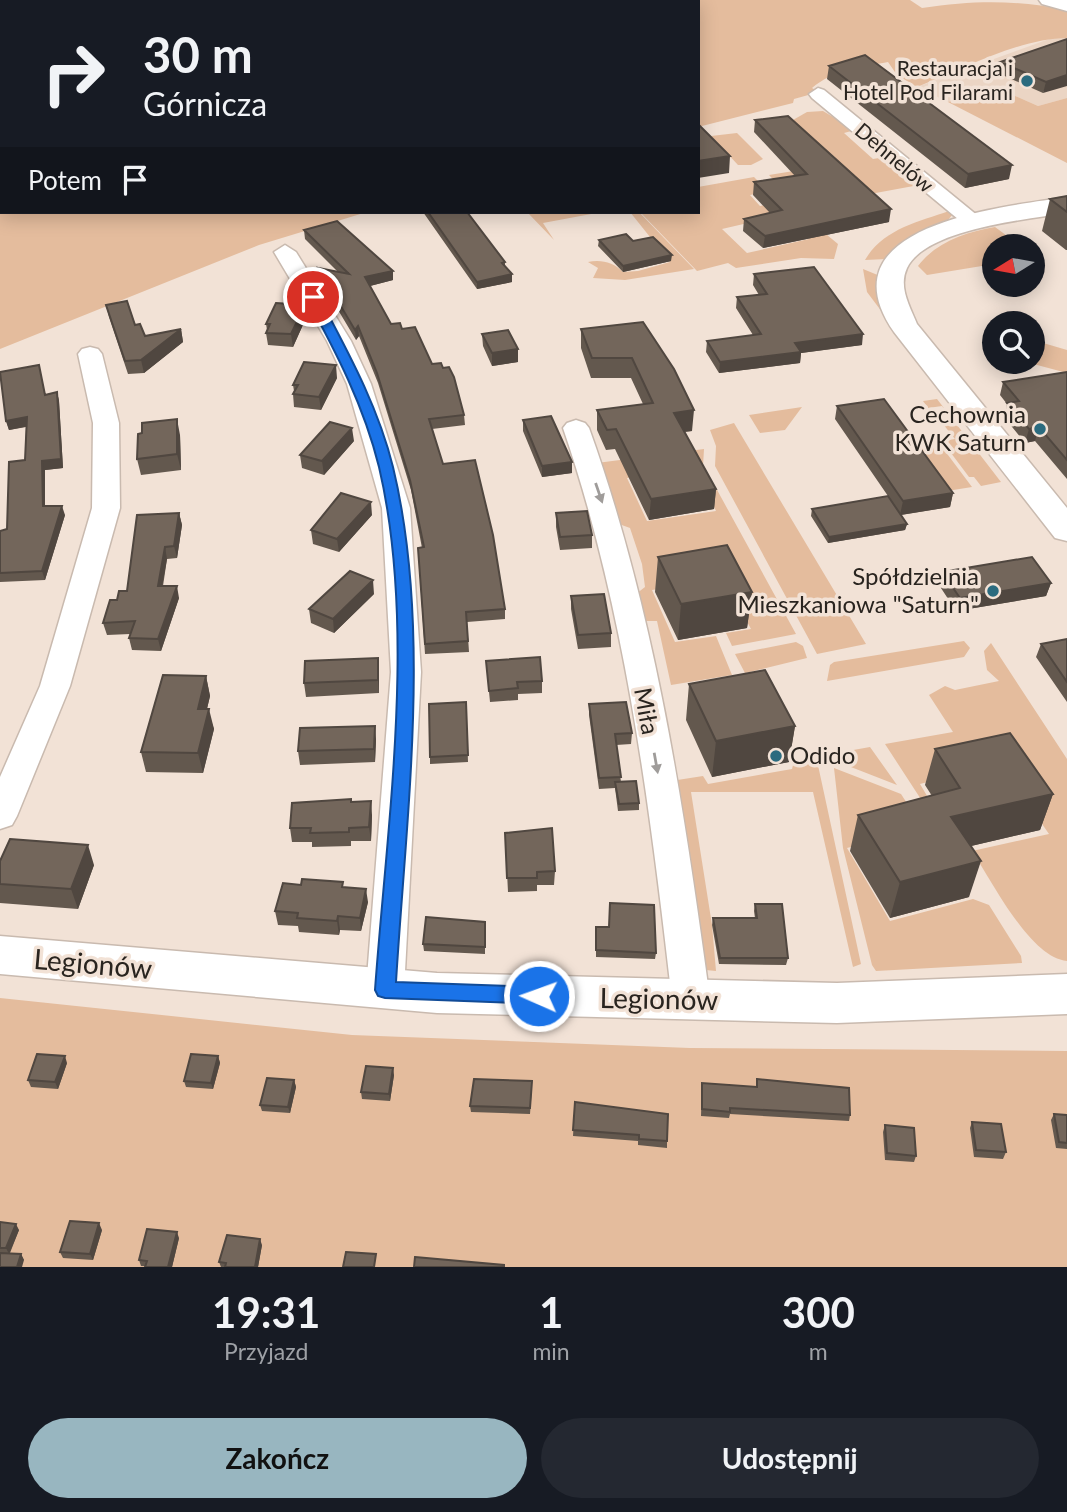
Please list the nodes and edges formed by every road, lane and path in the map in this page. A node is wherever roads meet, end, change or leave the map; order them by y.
1 (1049, 0) edge
2 (1067, 5) edge
3 (818, 94) dead end
4 (1067, 191) edge
5 (1067, 205) edge
6 (1002, 214) junction
7 (971, 220) junction
8 (285, 252) dead end
9 (90, 354) dead end
10 (576, 428) dead end
11 (1067, 530) edge
12 (0, 816) edge
13 (0, 955) edge
14 (385, 990) junction
15 (1067, 994) edge
16 (691, 1000) junction

1 - 2 street
3 - 7 street, Dehnelów
4 - 6 street
5 - 6 street
6 - 7 street
7 - 11 street
8 - 14 street
9 - 12 street
10 -> 16 street, Miła
13 - 14 street, Legionów
14 - 16 street, Legionów
15 - 16 street, Legionów

